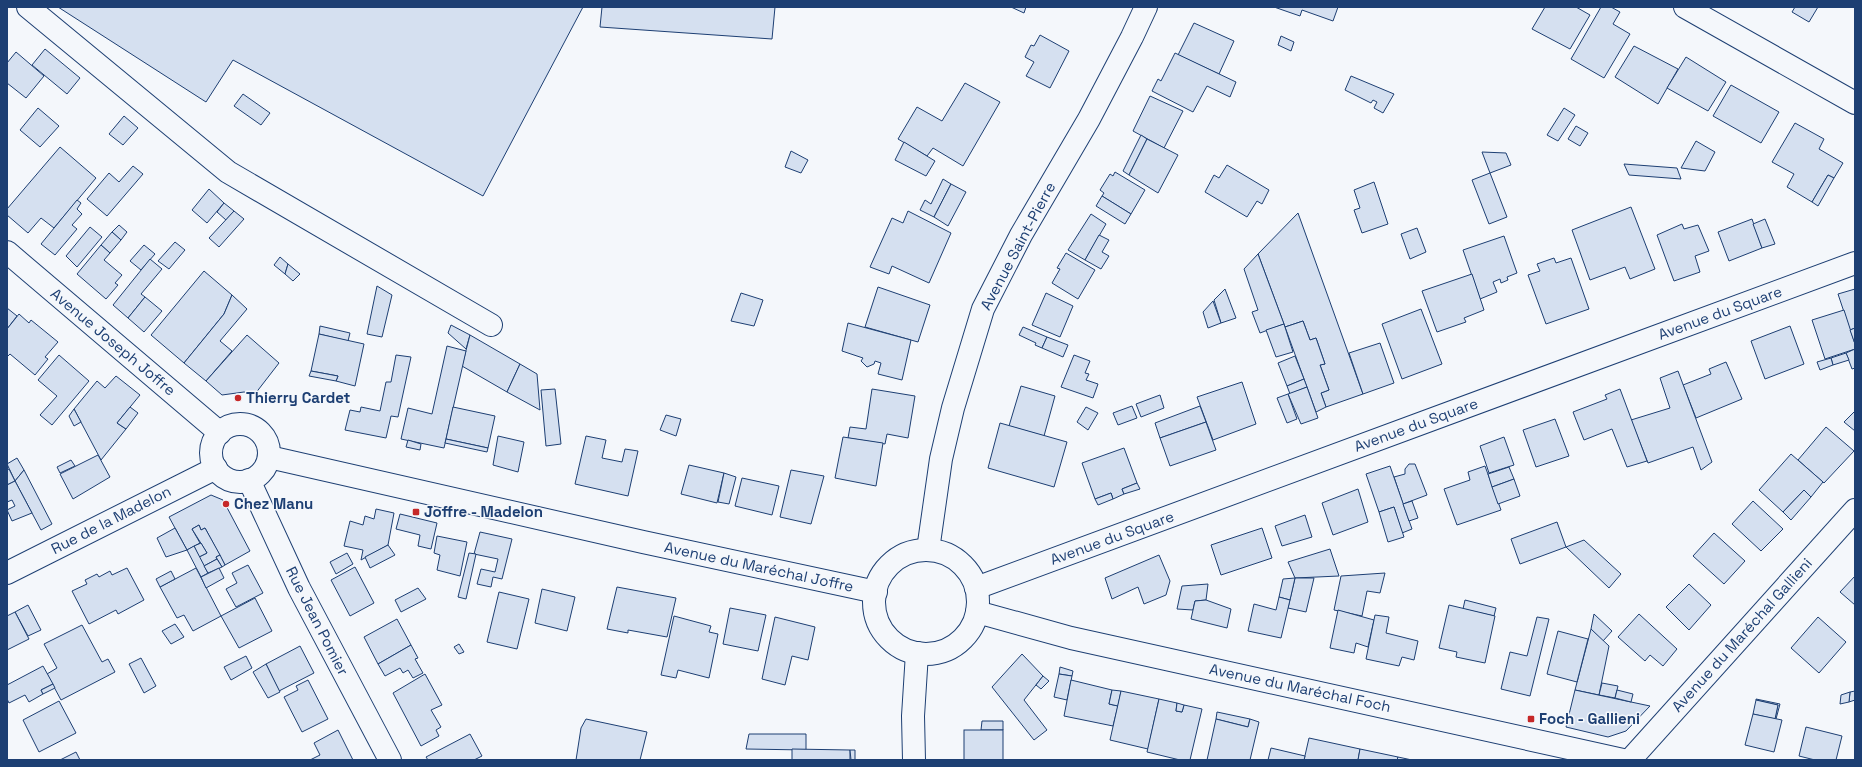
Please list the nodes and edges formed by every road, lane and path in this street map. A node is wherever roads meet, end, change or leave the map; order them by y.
1 (28, 7) edge
2 (1146, 7) edge
3 (1685, 7) edge
4 (1855, 103) edge
5 (7, 252) edge
6 (1855, 263) edge
7 (491, 325) dead end
8 (220, 433) junction
9 (269, 457) junction
10 (216, 468) junction
11 (249, 480) junction
12 (1855, 510) edge
13 (928, 550) junction
14 (7, 573) edge
15 (976, 588) junction
16 (876, 592) junction
17 (978, 612) junction
18 (917, 653) junction
19 (390, 760) edge
20 (914, 760) edge
21 (1623, 760) edge
22 (1630, 760) edge

1 - 7 street
2 - 13 street, Avenue Saint-Pierre
3 - 4 street
5 - 8 street, Avenue Joseph Joffre
6 - 15 street, Avenue du Square
8 - 9 street
8 - 10 street
9 - 11 street
9 - 16 street, Avenue du Maréchal Joffre
10 - 11 street
10 - 14 street, Rue de la Madelon
11 - 19 street, Rue Jean Pomier
12 - 22 street, Avenue du Maréchal Gallieni
13 - 15 street
13 - 16 street
15 - 17 street
16 - 18 street
17 - 18 street
17 - 21 street, Avenue du Maréchal Foch
18 - 20 street

